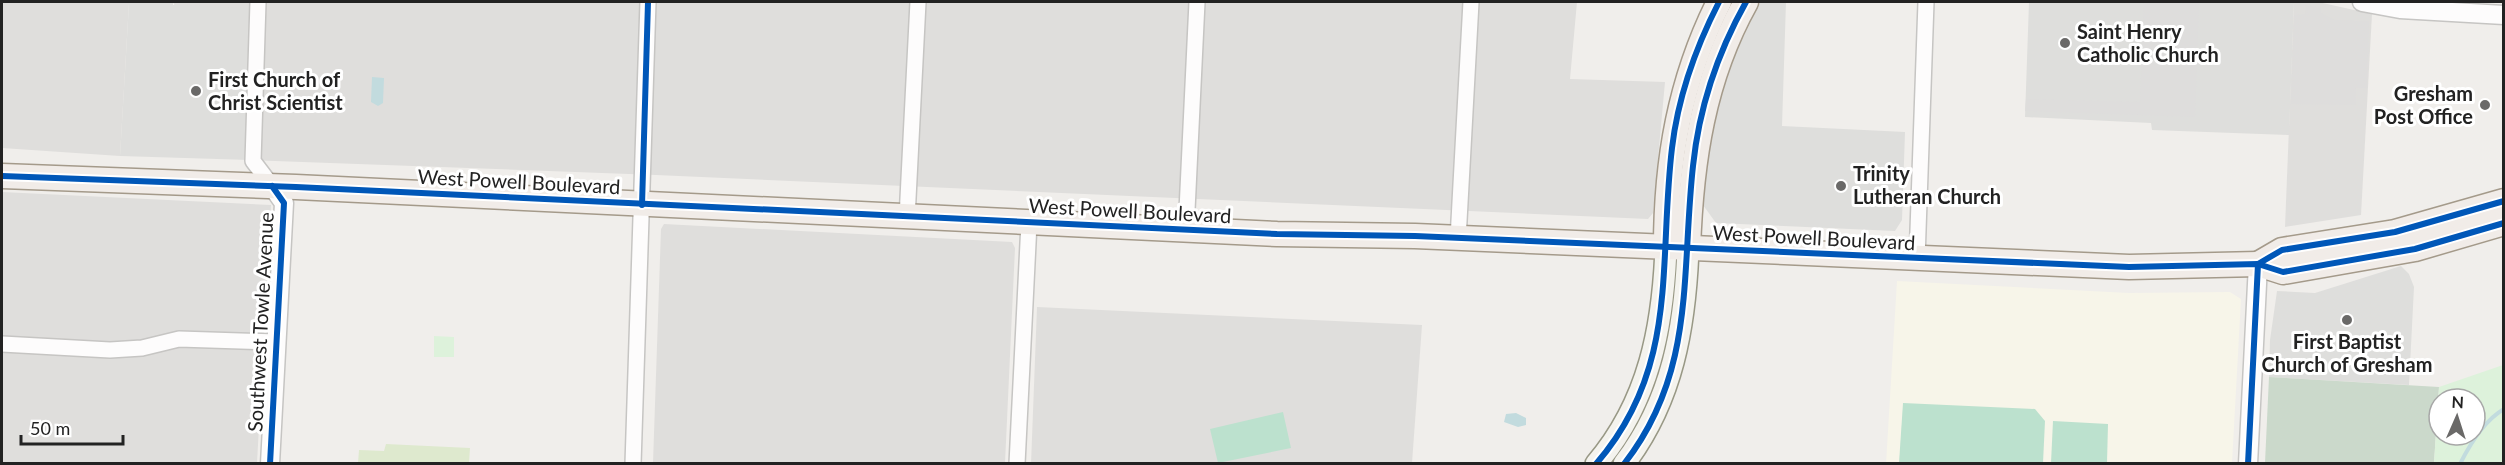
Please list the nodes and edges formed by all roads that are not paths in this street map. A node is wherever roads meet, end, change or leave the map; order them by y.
1 (258, 2) edge
2 (648, 2) edge
3 (918, 2) edge
4 (1197, 2) edge
5 (1471, 2) edge
6 (1719, 2) edge
7 (1746, 2) edge
8 (1926, 2) edge
9 (2362, 2) edge
10 (2504, 15) edge
11 (2, 176) edge
12 (272, 186) junction
13 (2504, 201) edge
14 (642, 205) junction
15 (907, 218) junction
16 (1029, 223) junction
17 (2504, 223) edge
18 (1186, 231) junction
19 (1458, 239) junction
20 (1677, 248) junction
21 (1917, 259) junction
22 (2258, 264) junction
23 (276, 342) junction
24 (2, 344) edge
25 (270, 464) edge
26 (633, 464) edge
27 (1017, 464) edge
28 (1596, 464) edge
29 (1624, 464) edge
30 (2247, 464) edge

1 - 12 street
2 - 14 street
3 - 15 street
4 - 18 street
5 - 19 street
6 - 20 main road
7 - 20 main road
8 - 21 street
9 - 10 street
11 - 12 main road, West Powell Boulevard
12 - 14 main road, West Powell Boulevard
12 - 23 street, Southwest Towle Avenue
13 - 22 main road, West Powell Boulevard
14 - 15 main road, West Powell Boulevard
14 - 26 street
15 - 16 main road, West Powell Boulevard
16 - 18 main road, West Powell Boulevard
16 - 27 street
17 - 22 main road, West Powell Boulevard
18 - 19 main road, West Powell Boulevard
19 - 20 main road, West Powell Boulevard
20 - 21 main road, West Powell Boulevard
20 - 28 main road
20 - 29 main road
21 - 22 main road, West Powell Boulevard
22 - 30 street
23 - 24 street
23 - 25 street, Southwest Towle Avenue

